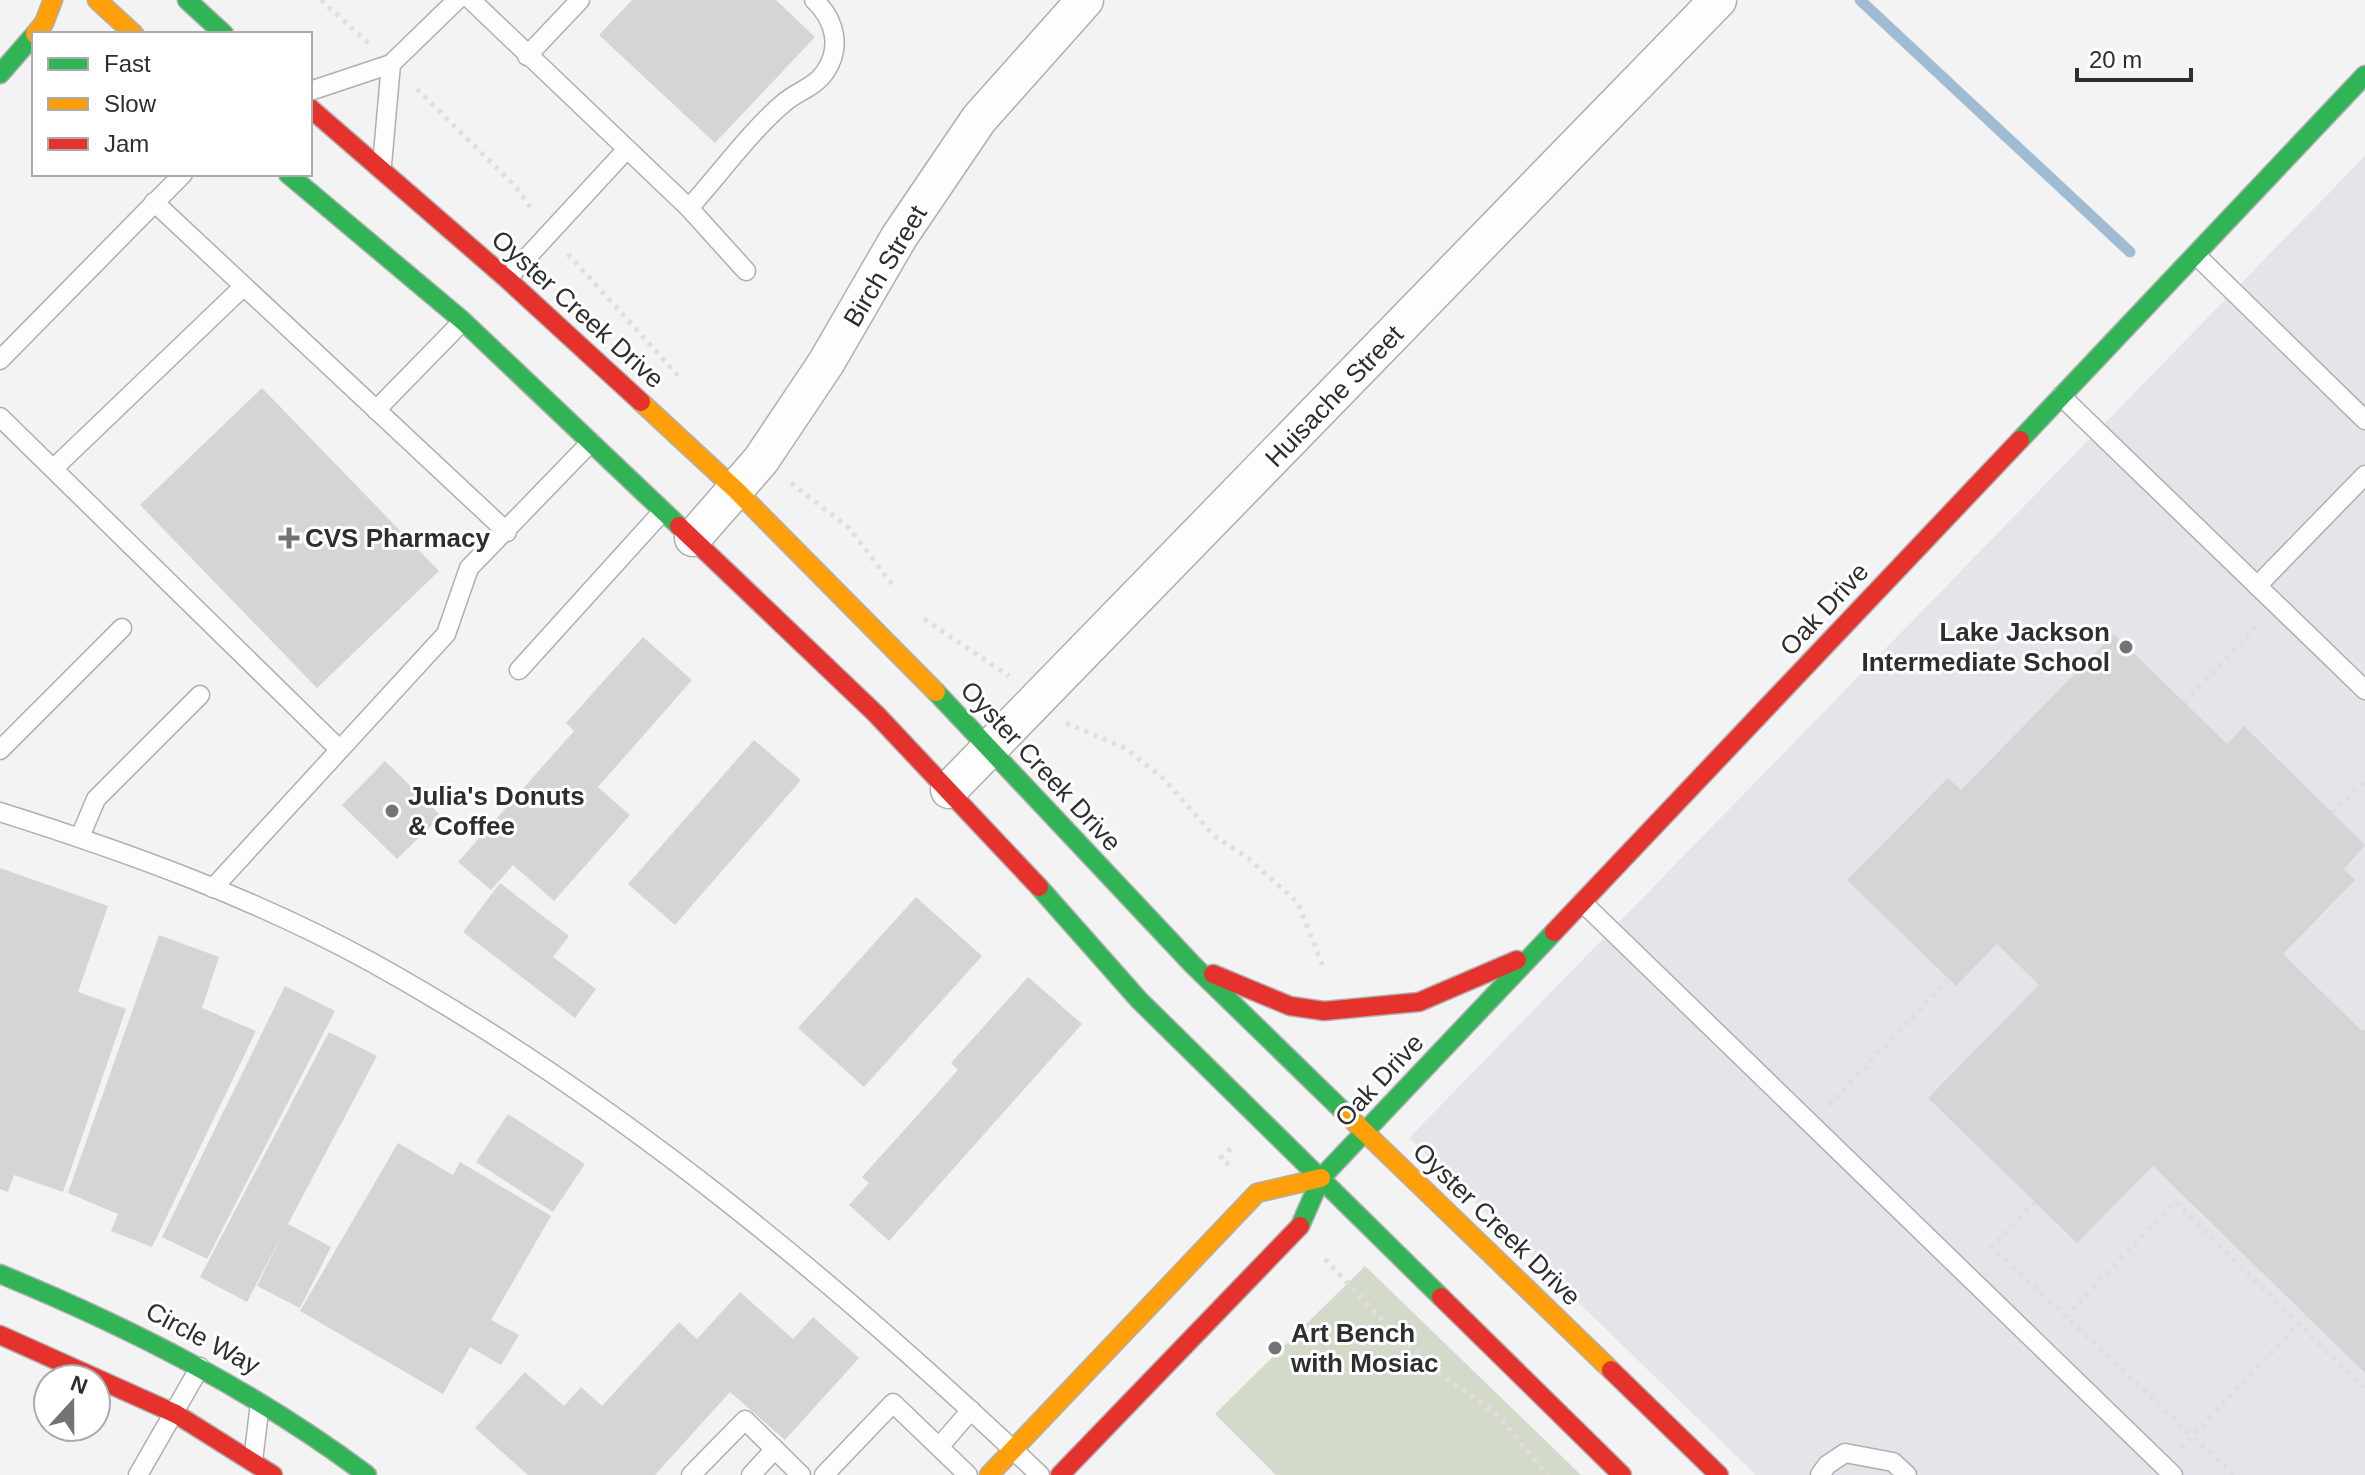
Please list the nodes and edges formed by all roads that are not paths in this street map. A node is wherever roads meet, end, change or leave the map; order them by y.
1 (53, 0) edge
2 (97, 0) edge
3 (187, 0) edge
4 (457, 0) edge
5 (471, 0) edge
6 (580, 0) edge
7 (814, 0) edge
8 (1085, 0) edge
9 (1718, 0) edge
10 (36, 32) edge
11 (132, 32) edge
12 (222, 32) edge
13 (32, 36) edge
14 (527, 56) junction
15 (391, 64) junction
16 (0, 74) edge
17 (2365, 75) edge
18 (312, 90) edge
19 (312, 110) edge
20 (627, 149) junction
21 (382, 168) junction
22 (181, 176) edge
23 (290, 176) edge
24 (154, 202) junction
25 (689, 208) junction
26 (2197, 256) junction
27 (746, 271) dead end
28 (507, 279) junction
29 (244, 286) junction
30 (463, 321) junction
31 (0, 360) edge
32 (2061, 396) junction
33 (376, 410) junction
34 (0, 417) edge
35 (2365, 420) edge
36 (592, 440) junction
37 (54, 468) junction
38 (2365, 475) edge
39 (737, 491) junction
40 (663, 511) junction
41 (507, 532) junction
42 (693, 538) junction
43 (2257, 586) junction
44 (122, 628) dead end
45 (519, 670) dead end
46 (2365, 690) edge
47 (200, 695) dead end
48 (991, 748) junction
49 (339, 749) junction
50 (0, 750) edge
51 (949, 790) junction
52 (0, 812) edge
53 (80, 837) junction
54 (213, 888) junction
55 (1582, 902) junction
56 (1530, 955) junction
57 (1193, 965) junction
58 (1365, 1133) junction
59 (1321, 1178) junction
60 (0, 1274) edge
61 (0, 1335) edge
62 (202, 1365) junction
63 (261, 1398) junction
64 (971, 1410) junction
65 (173, 1414) junction
66 (939, 1447) junction
67 (775, 1449) junction
68 (1013, 1450) junction
69 (251, 1468) edge
70 (2169, 1471) edge
71 (138, 1475) edge
72 (273, 1475) edge
73 (367, 1475) edge
74 (691, 1475) edge
75 (751, 1475) edge
76 (801, 1475) edge
77 (824, 1475) edge
78 (968, 1475) edge
79 (989, 1475) edge
80 (1040, 1475) edge
81 (1060, 1475) edge
82 (1622, 1475) edge
83 (1719, 1475) edge
84 (1820, 1475) edge
85 (1907, 1475) edge

1 - 10 main road
2 - 11 main road
3 - 12 main road
4 - 15 lane
5 - 14 lane
6 - 14 lane
7 - 25 lane
8 - 39 street, Birch Street
9 - 48 street, Huisache Street
13 - 16 main road
14 - 20 lane
15 - 18 lane
15 - 21 lane
17 - 26 main road, Oak Drive
19 - 21 main road, Oyster Creek Drive
20 - 25 lane
20 - 28 lane
21 - 28 main road, Oyster Creek Drive
22 - 24 lane
23 - 30 main road
24 - 29 lane
24 - 31 lane
25 - 27 lane
26 - 32 main road, Oak Drive
26 - 35 lane
28 - 39 main road, Oyster Creek Drive
29 - 33 lane
29 - 37 lane
30 - 33 lane
30 - 36 main road
32 - 43 lane
32 - 55 main road, Oak Drive
33 - 41 lane
34 - 37 lane
36 - 40 main road
36 - 41 lane
37 - 49 lane
38 - 43 lane
39 - 42 street, Birch Street
39 - 48 main road, Oyster Creek Drive
40 - 42 main road
40 - 45 lane
41 - 49 lane
42 - 51 main road
43 - 46 lane
44 - 50 lane
47 - 53 lane
48 - 51 street, Huisache Street
48 - 57 main road, Oyster Creek Drive
49 - 54 lane
51 - 59 main road
52 - 53 lane
53 - 54 lane
54 - 64 lane
55 - 56 main road, Oak Drive
55 - 70 lane
56 - 57 main road
56 - 58 main road, Oak Drive
57 - 58 main road, Oyster Creek Drive
58 - 59 main road, Oak Drive
58 - 83 main road, Oyster Creek Drive
59 - 68 main road
59 - 81 main road, Oak Drive
59 - 82 main road
60 - 62 main road, Circle Way
61 - 65 main road
62 - 63 main road, Circle Way
62 - 65 lane
63 - 69 lane
63 - 73 main road, Circle Way
64 - 66 lane
64 - 68 lane
65 - 69 main road
65 - 71 lane
66 - 77 lane
66 - 78 lane
67 - 74 lane
67 - 75 lane
67 - 76 lane
68 - 79 main road
68 - 80 lane
69 - 72 main road
84 - 85 lane

